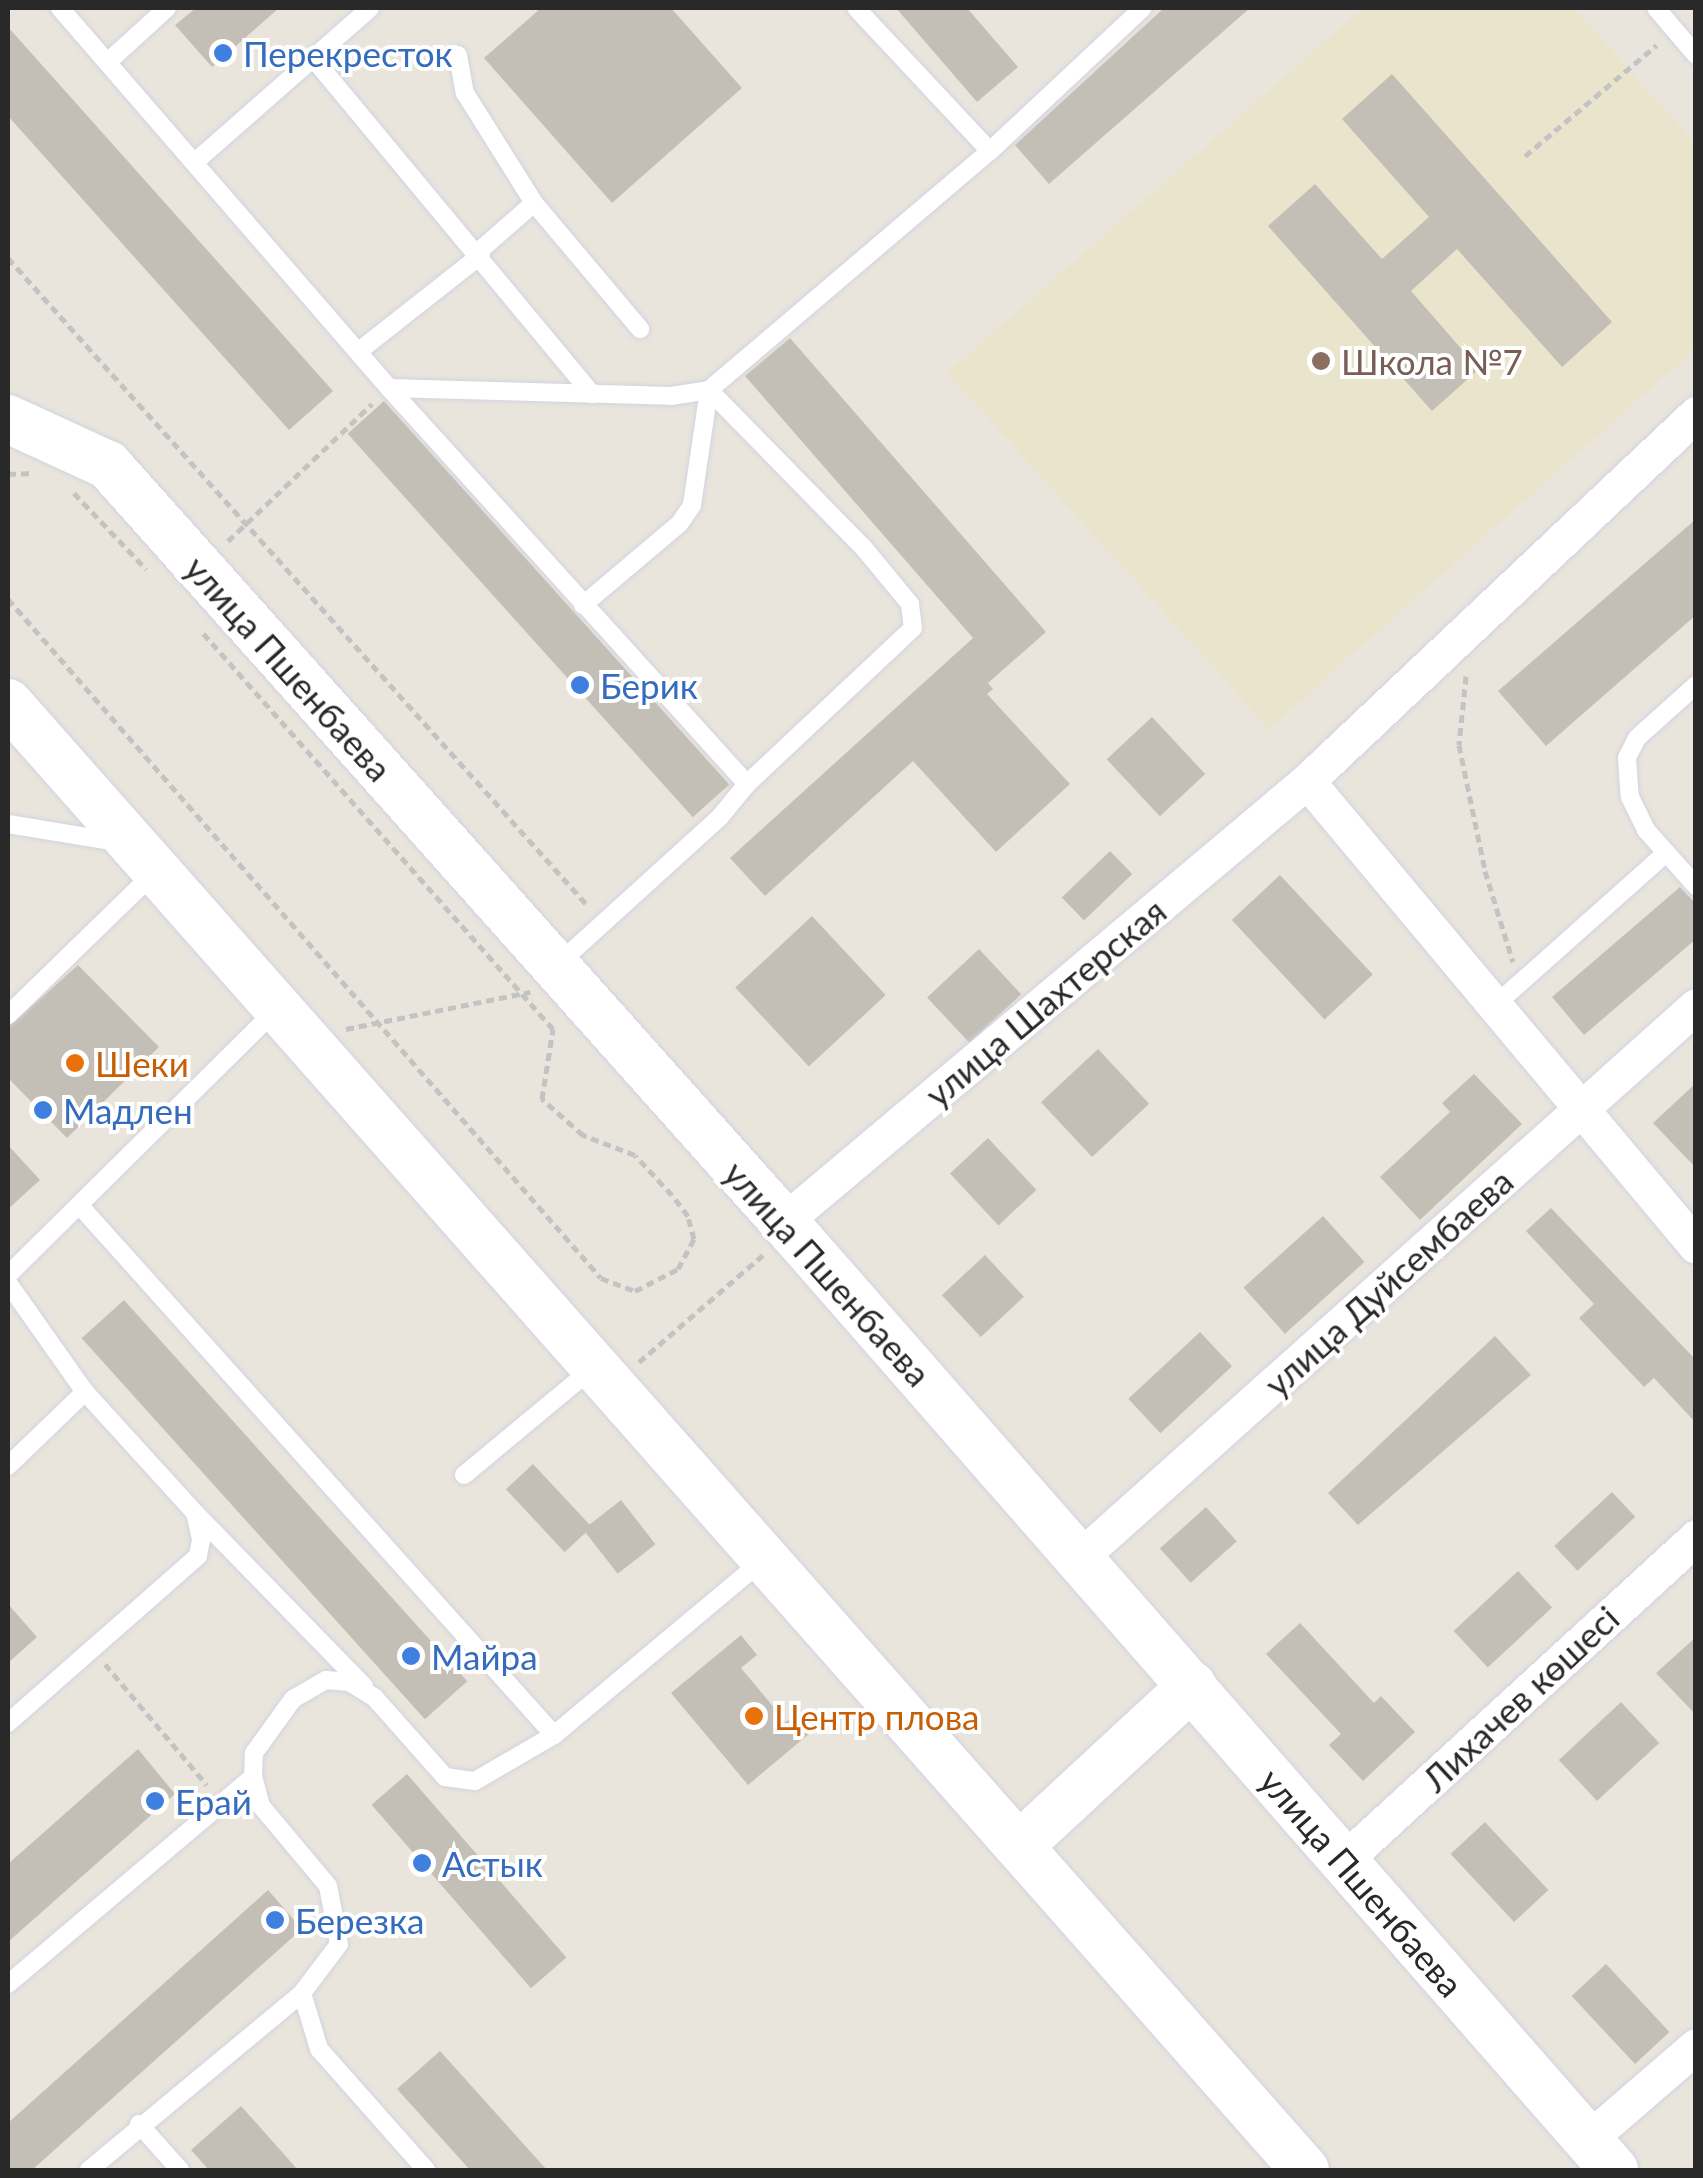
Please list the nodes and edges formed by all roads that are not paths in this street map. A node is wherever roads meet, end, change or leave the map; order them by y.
1 (60, 8) edge
2 (167, 8) edge
3 (370, 8) edge
4 (856, 8) edge
5 (1143, 8) edge
6 (1656, 8) edge
7 (458, 54) dead end
8 (1696, 55) edge
9 (313, 58) junction
10 (110, 60) junction
11 (990, 151) junction
12 (196, 161) junction
13 (534, 203) junction
14 (480, 254) junction
15 (640, 328) dead end
16 (358, 351) junction
17 (388, 388) junction
18 (709, 390) junction
19 (592, 394) junction
20 (1696, 414) edge
21 (8, 419) edge
22 (8, 437) edge
23 (89, 477) junction
24 (583, 604) junction
25 (1696, 686) edge
26 (8, 704) edge
27 (1308, 782) junction
28 (747, 784) junction
29 (8, 824) edge
30 (1666, 853) junction
31 (144, 858) junction
32 (1696, 886) edge
33 (560, 971) junction
34 (1506, 996) junction
35 (1696, 1006) edge
36 (277, 1008) junction
37 (8, 1015) edge
38 (1578, 1112) junction
39 (81, 1207) junction
40 (787, 1226) junction
41 (1696, 1246) edge
42 (8, 1275) edge
43 (8, 1283) edge
44 (602, 1377) junction
45 (85, 1392) junction
46 (8, 1466) edge
47 (464, 1475) dead end
48 (195, 1513) junction
49 (1696, 1536) edge
50 (1079, 1558) junction
51 (764, 1560) junction
52 (1192, 1686) junction
53 (374, 1697) junction
54 (8, 1723) edge
55 (554, 1736) junction
56 (253, 1777) junction
57 (1018, 1846) junction
58 (1344, 1860) junction
59 (8, 1984) edge
60 (302, 1994) junction
61 (1696, 2046) edge
62 (139, 2124) junction
63 (1600, 2156) edge
64 (89, 2170) edge
65 (180, 2170) edge
66 (426, 2170) edge
67 (1306, 2170) edge

1 - 10 lane
2 - 10 lane
3 - 9 lane
4 - 11 lane
5 - 11 lane
6 - 8 lane
7 - 13 lane
9 - 12 lane
9 - 14 lane
10 - 12 lane
11 - 18 lane
12 - 16 lane
13 - 14 lane
13 - 15 lane
14 - 16 lane
14 - 19 lane
16 - 17 lane
17 - 19 lane
17 - 24 lane
18 - 19 lane
18 - 24 lane
18 - 28 lane
20 - 27 street, улица Шахтерская
21 - 23 main road, улица Пшенбаева
22 - 23 main road
23 - 33 main road, улица Пшенбаева
24 - 28 lane
25 - 30 lane
26 - 31 main road
27 - 34 street
27 - 40 street, улица Шахтерская
28 - 33 lane
29 - 31 lane
30 - 32 lane
30 - 34 lane
31 - 36 main road
31 - 37 lane
33 - 40 main road, улица Пшенбаева
34 - 38 street
35 - 38 street, улица Дуйсембаева
36 - 39 lane
36 - 44 main road
38 - 41 street
38 - 50 street, улица Дуйсембаева
39 - 42 lane
39 - 55 lane
40 - 50 main road, улица Пшенбаева
43 - 45 lane
44 - 47 lane
44 - 51 main road
45 - 46 lane
45 - 48 lane
48 - 53 lane
48 - 54 lane
49 - 58 street, Лихачев көшесі
50 - 52 main road, улица Пшенбаева
51 - 55 lane
51 - 57 main road
52 - 57 main road
52 - 58 main road, улица Пшенбаева
53 - 55 lane
53 - 56 lane
56 - 59 lane
56 - 60 lane
57 - 67 main road
58 - 63 main road, улица Пшенбаева
60 - 62 lane
60 - 66 lane
61 - 63 street
62 - 64 lane
62 - 65 lane

